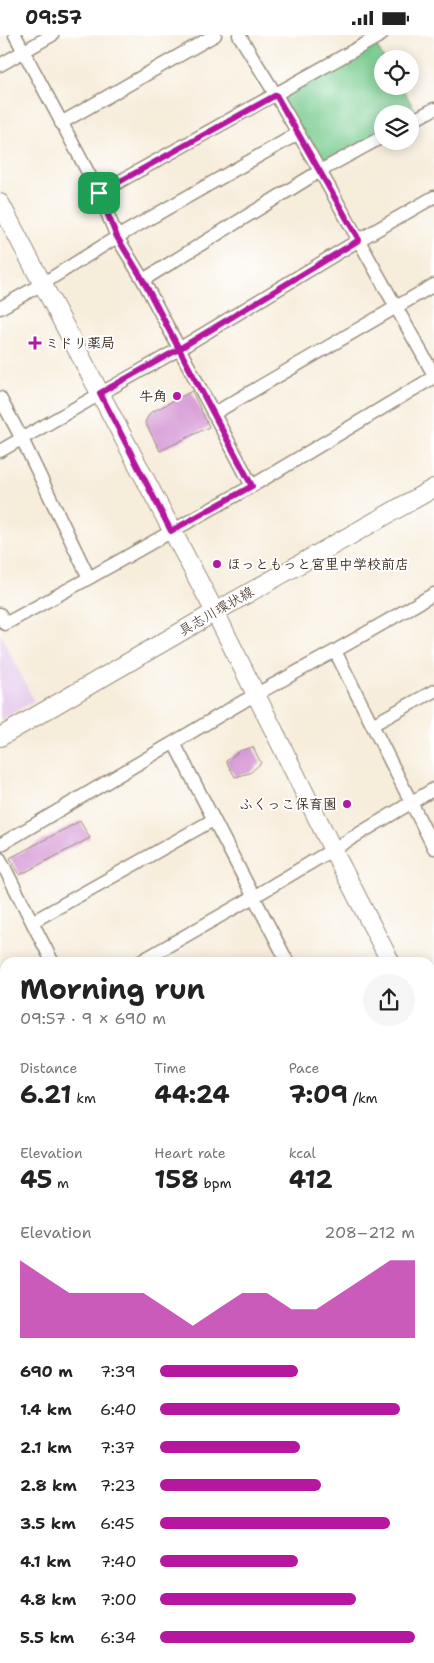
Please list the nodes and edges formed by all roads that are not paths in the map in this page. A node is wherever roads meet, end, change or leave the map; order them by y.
1 (15, 35) edge
2 (52, 35) edge
3 (215, 35) edge
4 (239, 35) edge
5 (381, 35) edge
6 (24, 52) junction
7 (0, 65) edge
8 (276, 95) junction
9 (434, 109) edge
10 (419, 117) edge
11 (61, 123) junction
12 (299, 133) junction
13 (374, 141) edge
14 (320, 171) junction
15 (99, 193) junction
16 (434, 197) edge
17 (0, 203) edge
18 (117, 237) junction
19 (359, 240) junction
20 (143, 280) junction
21 (42, 284) junction
22 (434, 285) edge
23 (396, 306) junction
24 (0, 308) edge
25 (179, 349) junction
26 (434, 376) edge
27 (100, 393) junction
28 (0, 398) edge
29 (213, 413) junction
30 (22, 439) junction
31 (0, 451) edge
32 (252, 486) junction
33 (434, 487) edge
34 (171, 531) junction
35 (89, 579) junction
36 (434, 594) edge
37 (215, 612) junction
38 (0, 615) edge
39 (335, 651) junction
40 (434, 691) edge
41 (255, 695) junction
42 (372, 725) junction
43 (0, 737) edge
44 (174, 743) junction
45 (434, 789) edge
46 (411, 803) junction
47 (213, 820) junction
48 (0, 845) edge
49 (434, 848) edge
50 (333, 850) junction
51 (0, 859) edge
52 (255, 896) junction
53 (32, 922) junction
54 (50, 957) edge
55 (148, 957) edge
56 (285, 957) edge
57 (388, 957) edge

1 - 6 street
2 - 6 street
3 - 11 street
4 - 8 street
5 - 8 street
6 - 7 street
6 - 11 street
8 - 12 street
8 - 15 street
9 - 10 street
11 - 15 street
12 - 14 street
12 - 18 street
13 - 14 street
14 - 19 street
14 - 20 street
15 - 18 street
16 - 19 street
17 - 21 street
18 - 20 street
18 - 21 street
19 - 23 street
19 - 25 street
20 - 25 street
21 - 24 street
21 - 27 street
22 - 23 street
23 - 26 street
23 - 29 street
25 - 27 street
25 - 29 street
26 - 32 street
27 - 30 street
27 - 34 street
28 - 30 street
29 - 32 street
30 - 31 street
30 - 35 street
32 - 34 street
33 - 37 street, 具志川環状線
34 - 35 street
34 - 37 street
35 - 38 street
36 - 39 street
37 - 41 street
37 - 43 street, 具志川環状線
39 - 41 street
39 - 42 street
40 - 42 street
41 - 44 street
41 - 50 street
42 - 46 street
44 - 47 street
44 - 48 street
45 - 46 street
46 - 49 street
46 - 50 street
47 - 52 street
47 - 53 street
50 - 52 street
50 - 57 street
51 - 53 street
52 - 55 street
52 - 56 street
53 - 54 street

